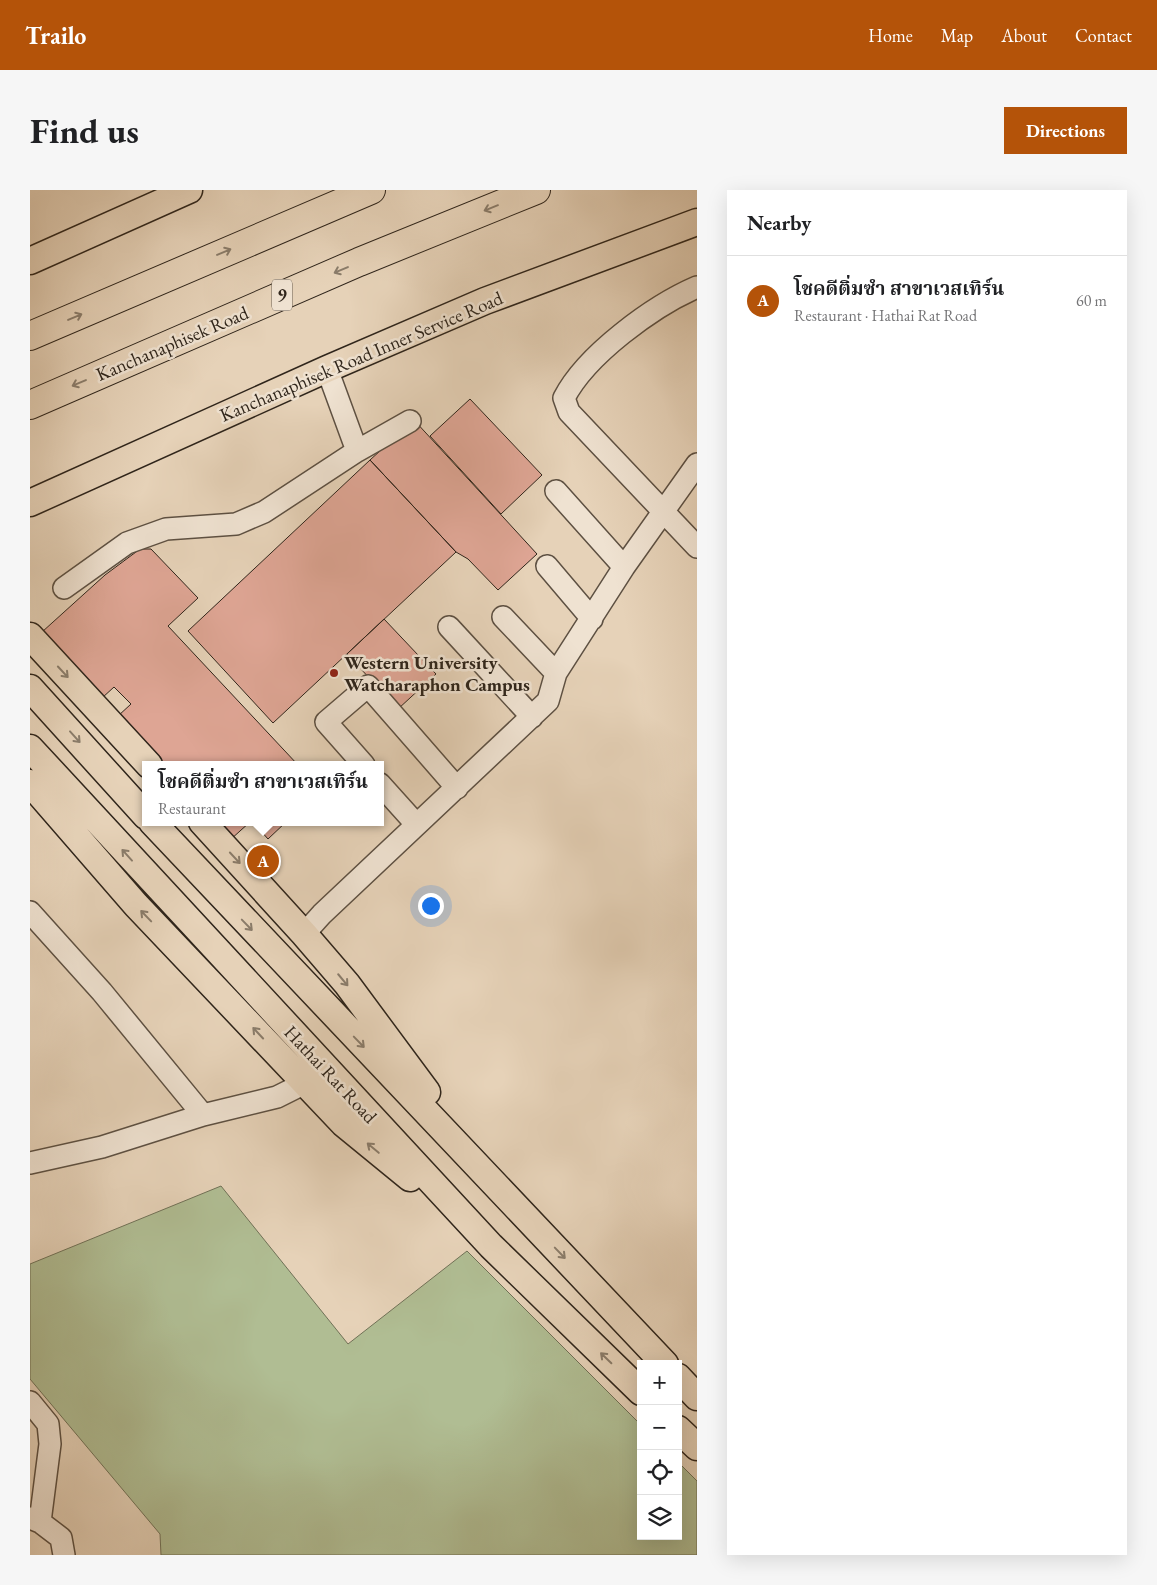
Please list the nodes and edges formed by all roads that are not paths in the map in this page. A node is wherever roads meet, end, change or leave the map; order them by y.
1 (189, 190) edge
2 (371, 190) edge
3 (536, 190) edge
4 (697, 222) edge
5 (30, 261) edge
6 (697, 288) edge
7 (30, 336) edge
8 (328, 369) junction
9 (30, 405) edge
10 (410, 421) dead end
11 (357, 451) junction
12 (697, 464) edge
13 (556, 491) dead end
14 (30, 503) edge
15 (664, 510) junction
16 (697, 546) edge
17 (547, 566) dead end
18 (624, 567) junction
19 (64, 588) dead end
20 (504, 617) dead end
21 (592, 619) junction
22 (449, 627) dead end
23 (30, 636) edge
24 (556, 673) junction
25 (30, 688) edge
26 (532, 717) junction
27 (30, 748) edge
28 (145, 761) edge
29 (360, 761) edge
30 (30, 783) edge
31 (384, 788) edge
32 (456, 788) junction
33 (142, 812) edge
34 (416, 824) junction
35 (156, 826) edge
36 (206, 826) edge
37 (30, 912) edge
38 (304, 934) junction
39 (305, 1083) junction
40 (203, 1115) junction
41 (30, 1163) edge
42 (526, 1218) junction
43 (491, 1246) junction
44 (661, 1360) edge
45 (682, 1381) edge
46 (637, 1388) edge
47 (697, 1397) edge
48 (30, 1402) edge
49 (682, 1433) edge
50 (697, 1447) edge
51 (35, 1520) edge
52 (64, 1555) edge

1 - 5 main road
7 -> 2 highway
3 -> 9 highway, Kanchanaphisek Road / 9
4 - 8 main road, Kanchanaphisek Road Inner Service Road
6 - 15 lane
8 - 11 lane
8 - 14 main road, Kanchanaphisek Road Inner Service Road
10 - 11 lane
11 - 19 lane
12 - 15 lane
13 - 18 lane
15 - 16 lane
15 - 18 lane
17 - 21 lane
18 - 21 lane
20 - 24 lane
21 - 24 lane
22 - 26 lane
23 -> 28 main road
24 - 26 lane
25 -> 33 main road
26 - 32 lane
43 -> 27 main road, Hathai Rat Road
29 - 32 lane
39 -> 30 main road
31 - 34 lane
32 - 34 lane
34 - 38 lane
35 -> 42 main road
36 -> 38 main road
37 - 40 lane
38 -> 42 main road
39 - 40 lane
43 -> 39 main road
40 - 41 lane
42 -> 44 main road
46 -> 43 main road, Hathai Rat Road
45 - 47 main road
48 - 51 lane
49 - 50 main road
51 - 52 lane

